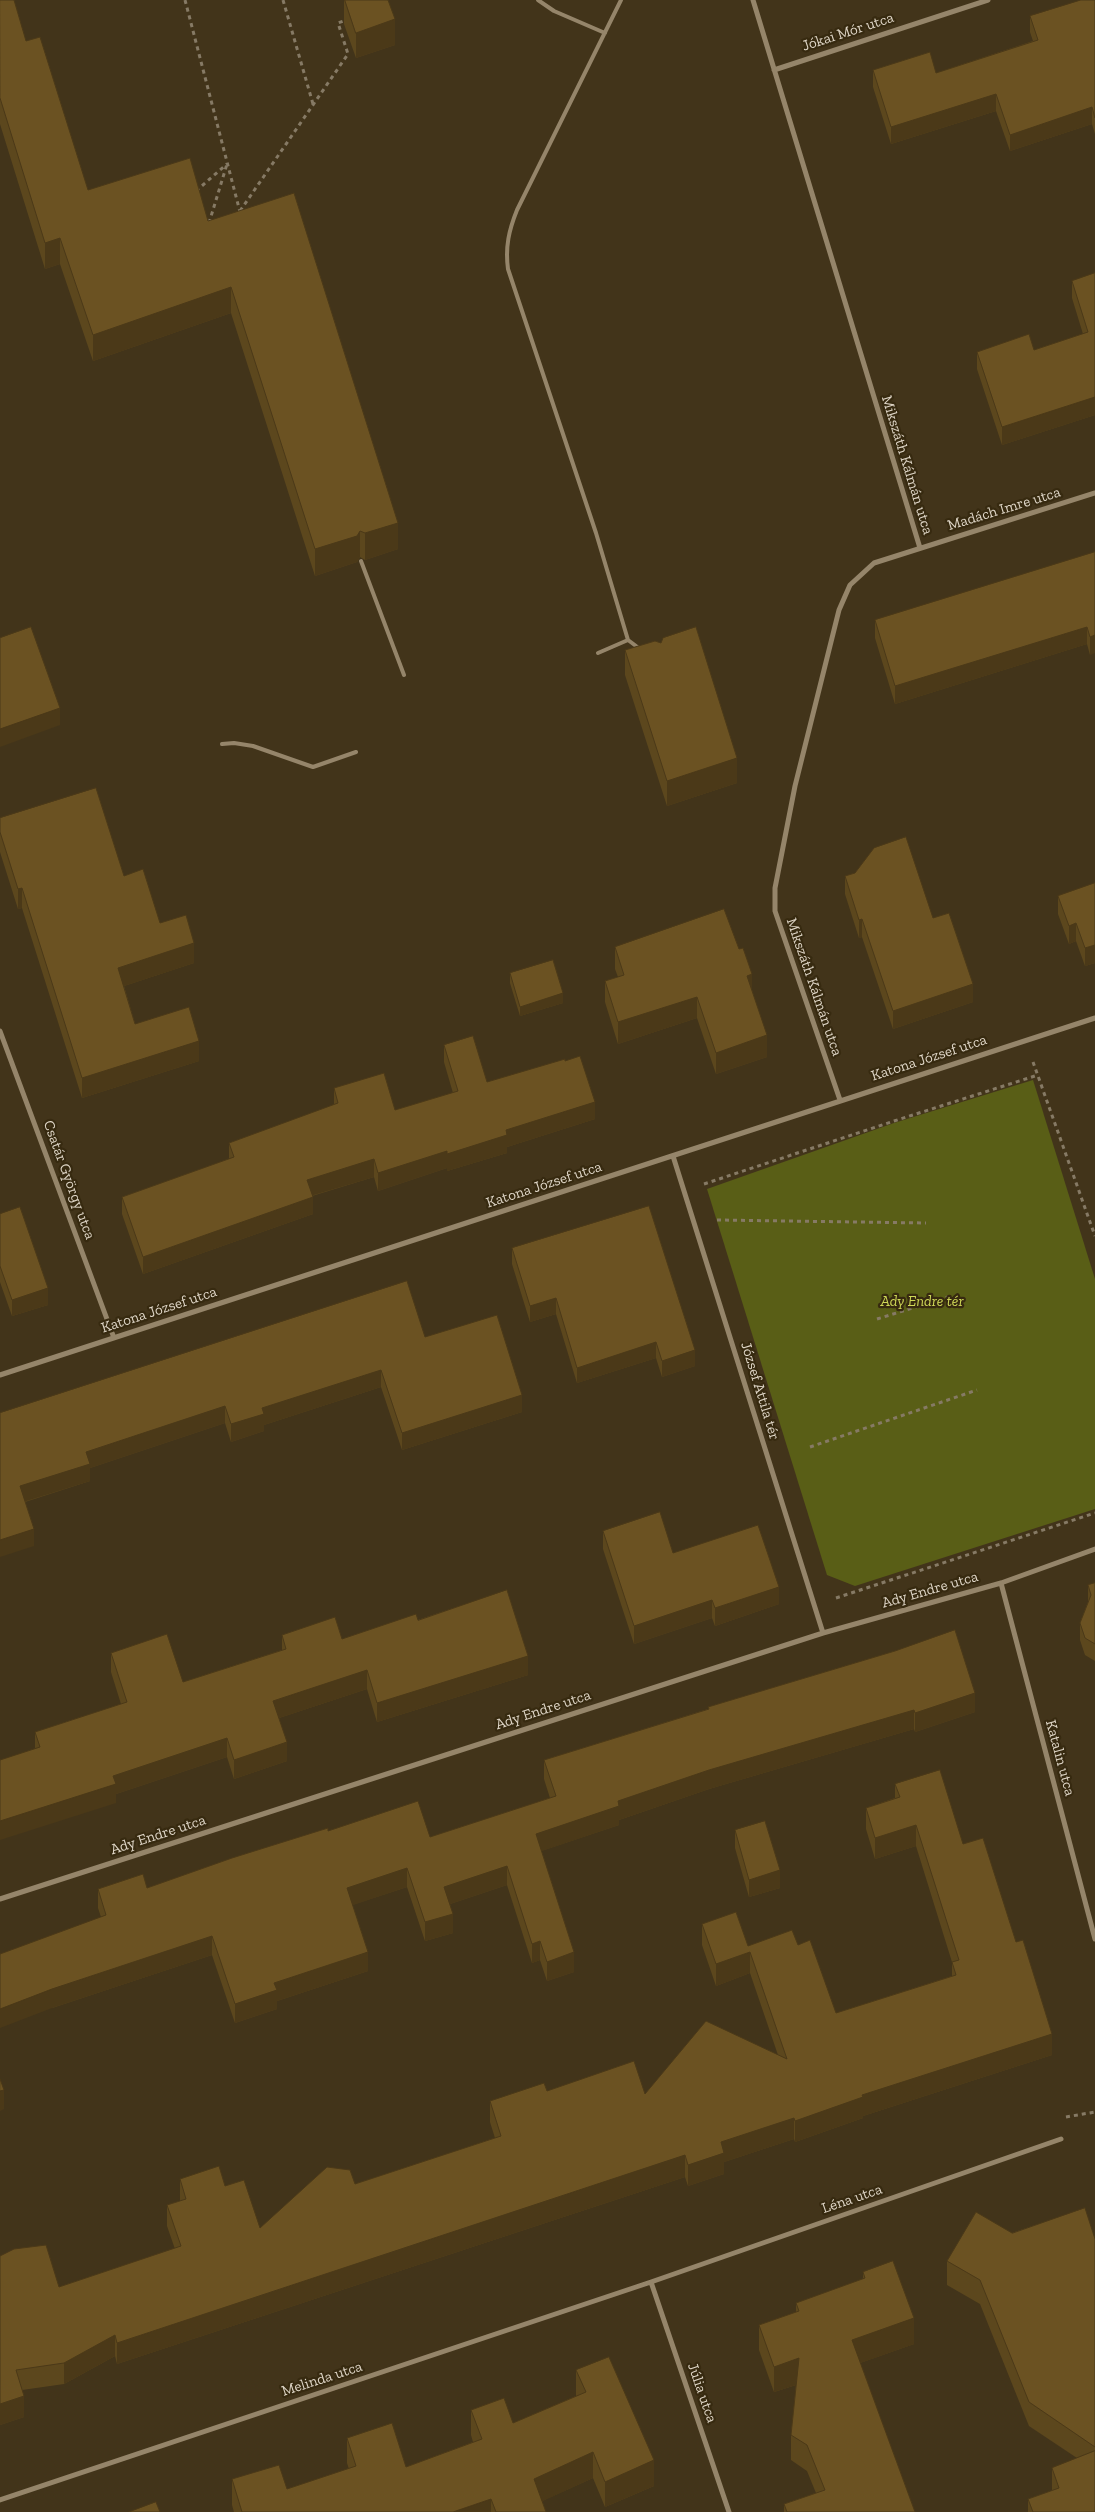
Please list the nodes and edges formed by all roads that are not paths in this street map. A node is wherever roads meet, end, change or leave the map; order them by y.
1 (538, 0) edge
2 (621, 0) edge
3 (752, 0) edge
4 (988, 0) edge
5 (605, 32) junction
6 (774, 70) junction
7 (1095, 493) edge
8 (920, 548) junction
9 (361, 561) dead end
10 (628, 640) junction
11 (598, 652) dead end
12 (648, 655) edge
13 (404, 675) dead end
14 (222, 744) dead end
15 (356, 752) dead end
16 (1095, 1018) edge
17 (0, 1031) edge
18 (840, 1100) junction
19 (673, 1156) junction
20 (114, 1338) junction
21 (0, 1375) edge
22 (1095, 1549) edge
23 (1001, 1583) junction
24 (822, 1633) junction
25 (0, 1899) edge
26 (1095, 1939) edge
27 (1061, 2138) dead end
28 (651, 2282) junction
29 (0, 2500) edge
30 (729, 2512) edge

1 - 5 lane
2 - 5 lane
3 - 6 street, Mikszáth Kálmán utca
4 - 6 street, Jókai Mór utca
5 - 10 lane
6 - 8 street, Mikszáth Kálmán utca
7 - 8 street, Madách Imre utca
8 - 18 street, Mikszáth Kálmán utca
9 - 13 lane
10 - 11 lane
10 - 12 lane
14 - 15 lane
16 - 18 street, Katona József utca
17 - 20 street, Csatár György utca
18 - 19 street, Katona József utca
19 - 20 street, Katona József utca
19 - 24 street, József Attila tér
20 - 21 street, Katona József utca
22 - 23 street, Ady Endre utca
23 - 24 street, Ady Endre utca
23 - 26 street, Katalin utca
24 - 25 street, Ady Endre utca
27 - 28 street, Léna utca
28 - 29 street, Melinda utca
28 - 30 street, Júlia utca

